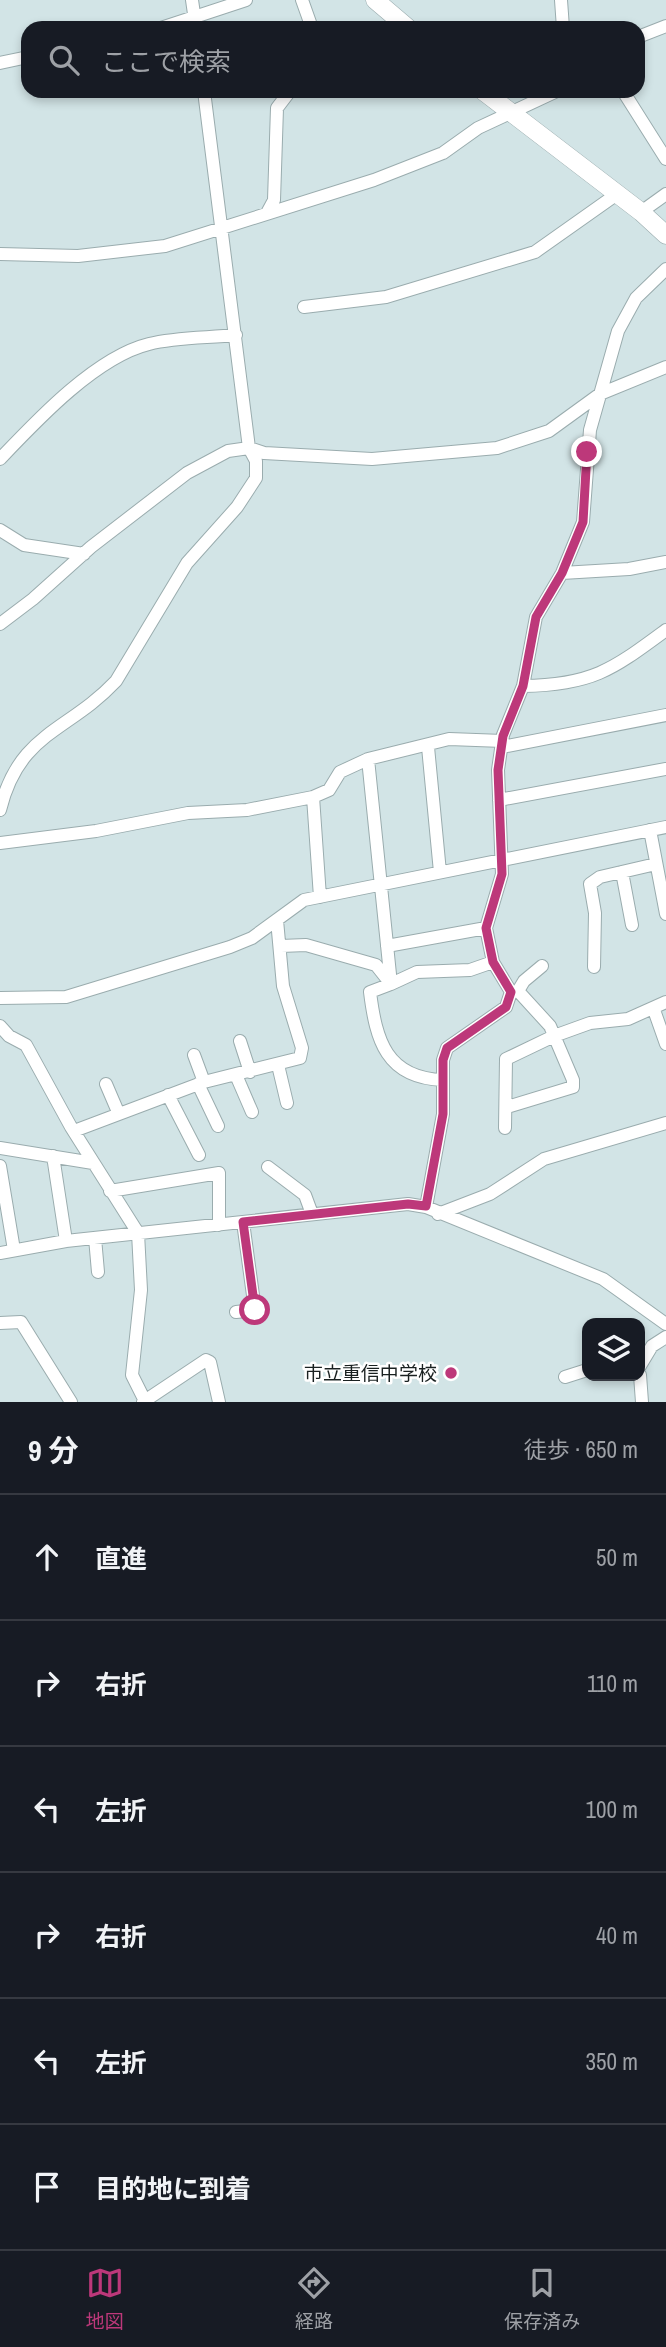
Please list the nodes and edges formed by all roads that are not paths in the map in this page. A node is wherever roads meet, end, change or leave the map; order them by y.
1 (192, 0) edge
2 (246, 0) edge
3 (302, 0) edge
4 (375, 0) edge
5 (561, 0) edge
6 (195, 21) edge
7 (199, 21) edge
8 (310, 21) edge
9 (400, 21) edge
10 (563, 21) edge
11 (666, 26) edge
12 (645, 34) edge
13 (21, 58) edge
14 (0, 63) edge
15 (205, 98) edge
16 (285, 98) edge
17 (492, 98) edge
18 (541, 98) edge
19 (627, 98) edge
20 (508, 112) junction
21 (666, 159) edge
22 (617, 194) junction
23 (666, 194) edge
24 (641, 212) junction
25 (267, 213) junction
26 (222, 227) junction
27 (666, 235) edge
28 (0, 254) edge
29 (666, 269) edge
30 (304, 307) dead end
31 (236, 335) junction
32 (666, 367) edge
33 (600, 394) junction
34 (249, 448) junction
35 (0, 459) edge
36 (0, 530) edge
37 (84, 554) junction
38 (666, 562) edge
39 (562, 573) junction
40 (0, 624) edge
41 (666, 630) edge
42 (523, 686) junction
43 (666, 715) edge
44 (502, 744) junction
45 (428, 747) junction
46 (368, 759) junction
47 (666, 769) edge
48 (3, 785) edge
49 (313, 797) junction
50 (499, 800) junction
51 (0, 810) edge
52 (666, 827) edge
53 (650, 830) junction
54 (0, 843) edge
55 (500, 860) junction
56 (656, 864) junction
57 (440, 872) junction
58 (622, 872) junction
59 (381, 884) junction
60 (320, 897) junction
61 (666, 914) edge
62 (277, 920) junction
63 (632, 925) dead end
64 (486, 928) junction
65 (281, 946) junction
66 (387, 946) junction
67 (493, 962) junction
68 (542, 966) dead end
69 (594, 967) dead end
70 (391, 984) junction
71 (515, 991) junction
72 (0, 998) edge
73 (666, 1002) edge
74 (654, 1010) junction
75 (0, 1026) edge
76 (554, 1036) junction
77 (240, 1041) dead end
78 (666, 1044) edge
79 (194, 1055) dead end
80 (278, 1065) junction
81 (250, 1072) junction
82 (236, 1075) junction
83 (443, 1080) junction
84 (201, 1083) junction
85 (106, 1084) dead end
86 (167, 1095) junction
87 (287, 1103) dead end
88 (507, 1107) junction
89 (118, 1112) junction
90 (252, 1112) dead end
91 (666, 1123) edge
92 (218, 1126) dead end
93 (505, 1128) dead end
94 (74, 1131) junction
95 (0, 1148) edge
96 (53, 1156) junction
97 (199, 1156) dead end
98 (93, 1163) junction
99 (0, 1166) edge
100 (268, 1167) dead end
101 (110, 1191) junction
102 (426, 1206) junction
103 (312, 1214) junction
104 (438, 1214) junction
105 (243, 1222) junction
106 (219, 1224) junction
107 (138, 1233) junction
108 (95, 1238) junction
109 (66, 1241) junction
110 (14, 1250) junction
111 (0, 1253) edge
112 (98, 1272) dead end
113 (236, 1312) dead end
114 (0, 1323) edge
115 (666, 1324) edge
116 (666, 1337) edge
117 (645, 1355) edge
118 (582, 1372) edge
119 (565, 1377) dead end
120 (640, 1381) edge
121 (144, 1401) edge
122 (71, 1402) edge
123 (219, 1402) edge
124 (642, 1402) edge

1 - 6 street
2 - 7 street
3 - 8 street
4 - 9 street
5 - 10 street
11 - 12 street
13 - 14 street
15 - 26 street
16 - 25 street
17 - 20 street
18 - 20 street
19 - 21 street
20 - 22 street
20 - 25 street
22 - 24 street
22 - 30 street
23 - 24 street
24 - 27 street
25 - 26 street
26 - 28 street
26 - 31 street
29 - 33 street
31 - 34 street
31 - 35 street
32 - 33 street
33 - 34 street
33 - 39 street
34 - 37 street
34 - 48 street
36 - 37 street
37 - 40 street
38 - 39 street
39 - 42 street
41 - 42 street
42 - 44 street
43 - 44 street
44 - 45 street
44 - 50 street
45 - 46 street
45 - 57 street
46 - 49 street
46 - 59 street
47 - 50 street
48 - 51 street
49 - 54 street
49 - 60 street
50 - 55 street
52 - 53 street
53 - 55 street
53 - 56 street
55 - 57 street
55 - 64 street
56 - 58 street
56 - 61 street
57 - 59 street
58 - 63 street
58 - 69 street
59 - 60 street
59 - 66 street
60 - 62 street
62 - 65 street
62 - 72 street
64 - 66 street
64 - 67 street
65 - 70 street
65 - 80 street
66 - 70 street
67 - 70 street
67 - 71 street
68 - 71 street
70 - 83 street
71 - 76 street
71 - 83 street
73 - 74 street
74 - 76 street
74 - 78 street
75 - 94 street
76 - 88 street
76 - 88 street
77 - 81 street
79 - 84 street
80 - 81 street
80 - 87 street
81 - 82 street
82 - 84 street
82 - 90 street
83 - 102 street
84 - 86 street
84 - 92 street
85 - 89 street
86 - 89 street
86 - 97 street
88 - 93 street
89 - 94 street
91 - 104 street
94 - 98 street
95 - 96 street
96 - 98 street
96 - 109 street
98 - 101 street
99 - 110 street
100 - 103 street
101 - 106 street
101 - 107 street
102 - 103 street
102 - 104 street
103 - 105 street
104 - 115 street
105 - 106 street
105 - 113 street
106 - 107 street
107 - 108 street
107 - 121 street
108 - 109 street
108 - 112 street
109 - 110 street
110 - 111 street
114 - 122 street
116 - 117 street
118 - 119 street
120 - 124 street
121 - 123 street

